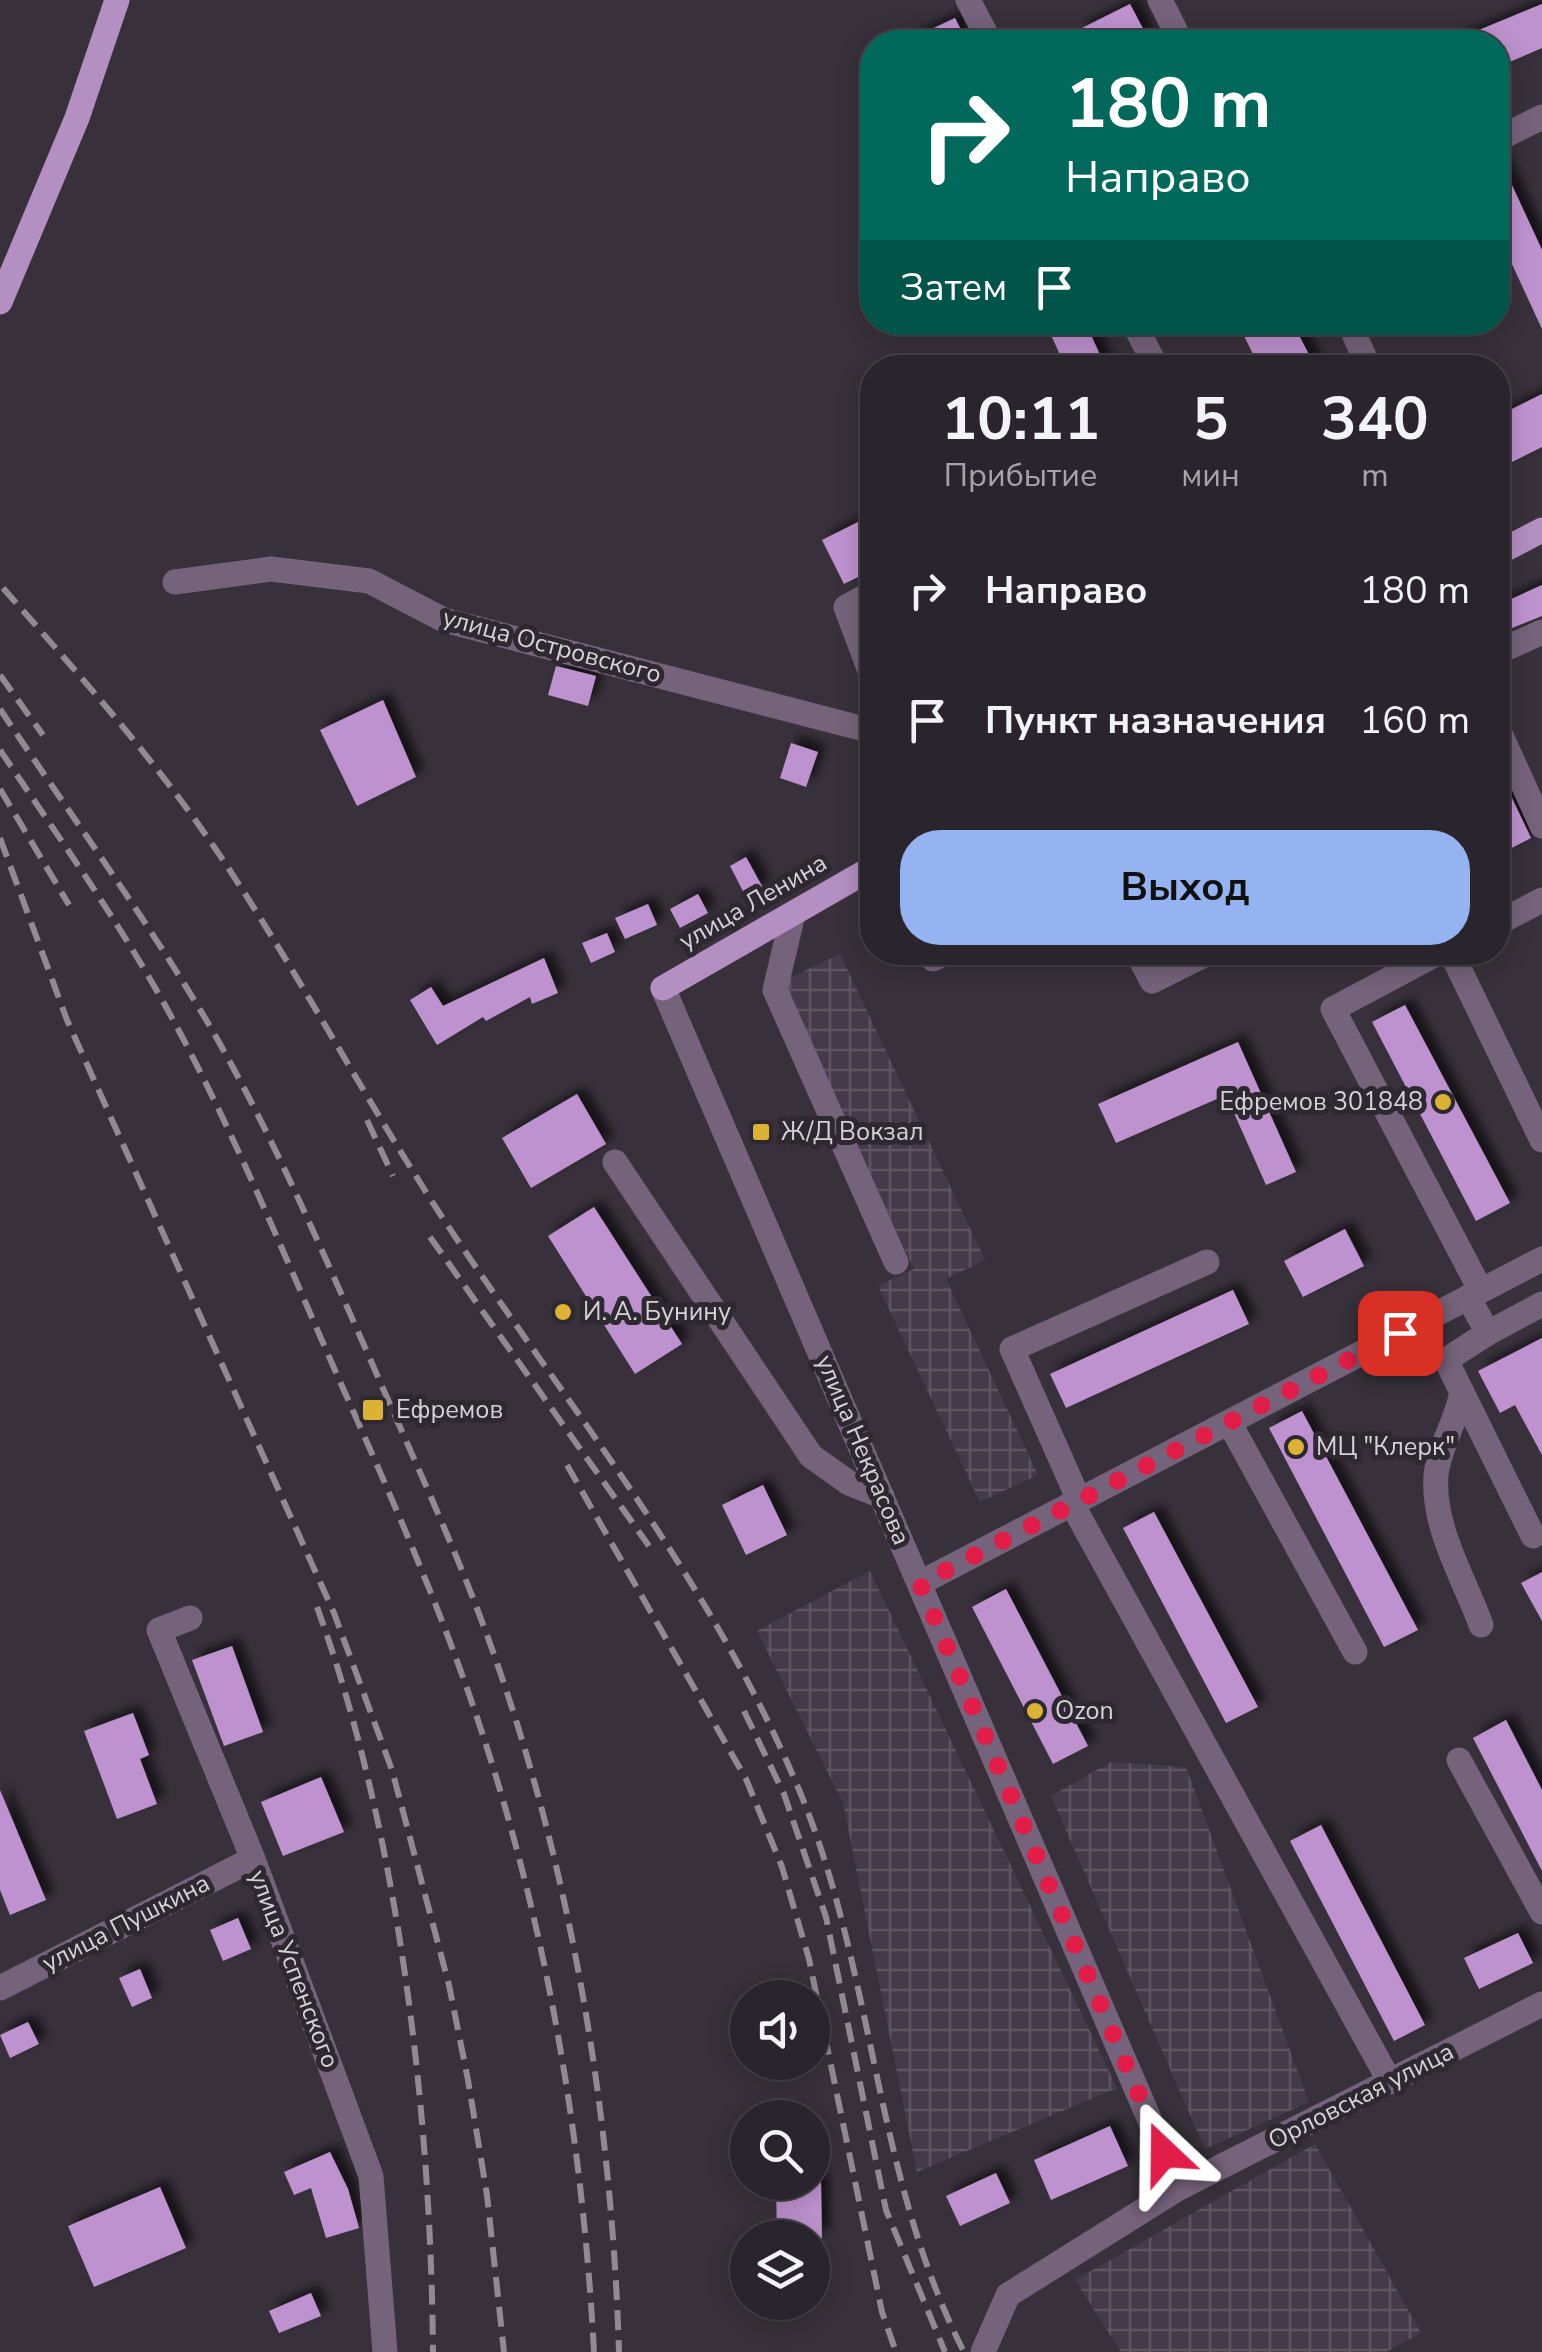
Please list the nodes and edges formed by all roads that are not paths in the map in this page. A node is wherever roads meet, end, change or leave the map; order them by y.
1 (117, 0) edge
2 (968, 0) edge
3 (1160, 0) edge
4 (984, 30) edge
5 (1174, 30) edge
6 (1542, 118) edge
7 (1510, 133) edge
8 (0, 302) edge
9 (1542, 530) edge
10 (1510, 547) edge
11 (175, 582) dead end
12 (860, 600) edge
13 (1542, 632) edge
14 (860, 644) edge
15 (1510, 647) edge
16 (860, 729) edge
17 (1510, 755) edge
18 (1542, 826) edge
19 (860, 875) edge
20 (1542, 900) edge
21 (793, 914) junction
22 (1510, 917) edge
23 (1144, 965) edge
24 (1184, 965) edge
25 (1415, 965) edge
26 (1457, 965) edge
27 (663, 988) joint
28 (1542, 1140) edge
29 (615, 1162) dead end
30 (1542, 1259) edge
31 (896, 1262) dead end
32 (1207, 1262) dead end
33 (1474, 1294) junction
34 (1542, 1304) edge
35 (1488, 1333) junction
36 (1462, 1392) junction
37 (1229, 1422) junction
38 (882, 1496) junction
39 (1076, 1502) junction
40 (1532, 1536) dead end
41 (920, 1584) junction
42 (190, 1618) dead end
43 (1481, 1625) dead end
44 (1355, 1652) dead end
45 (1459, 1760) dead end
46 (252, 1859) junction
47 (1542, 1912) edge
48 (0, 1988) edge
49 (1542, 2004) edge
50 (1390, 2082) junction
51 (1180, 2188) junction
52 (385, 2352) edge
53 (983, 2352) edge

1 - 8 main road
2 - 4 street
3 - 5 street
6 - 7 street
9 - 10 main road
11 - 16 street, улица Островского
12 - 14 street
13 - 15 street
17 - 18 street
19 - 21 main road, улица Ленина
20 - 22 street
21 - 27 main road, улица Ленина
21 - 31 street
23 - 24 street
25 - 33 street
26 - 28 street
27 - 38 street, улица Некрасова
29 - 38 street
30 - 33 street
32 - 39 street
33 - 35 street
33 - 37 street
34 - 35 street
35 - 36 street
36 - 40 street
36 - 43 street
37 - 39 street
37 - 44 street
38 - 41 street, улица Некрасова
39 - 41 street
39 - 50 street
41 - 51 street, улица Некрасова
42 - 46 street, улица Успенского
45 - 47 street
46 - 48 street, улица Пушкина
46 - 52 street, улица Успенского
49 - 50 street, Орловская улица
50 - 51 street, Орловская улица
51 - 53 street, Орловская улица

